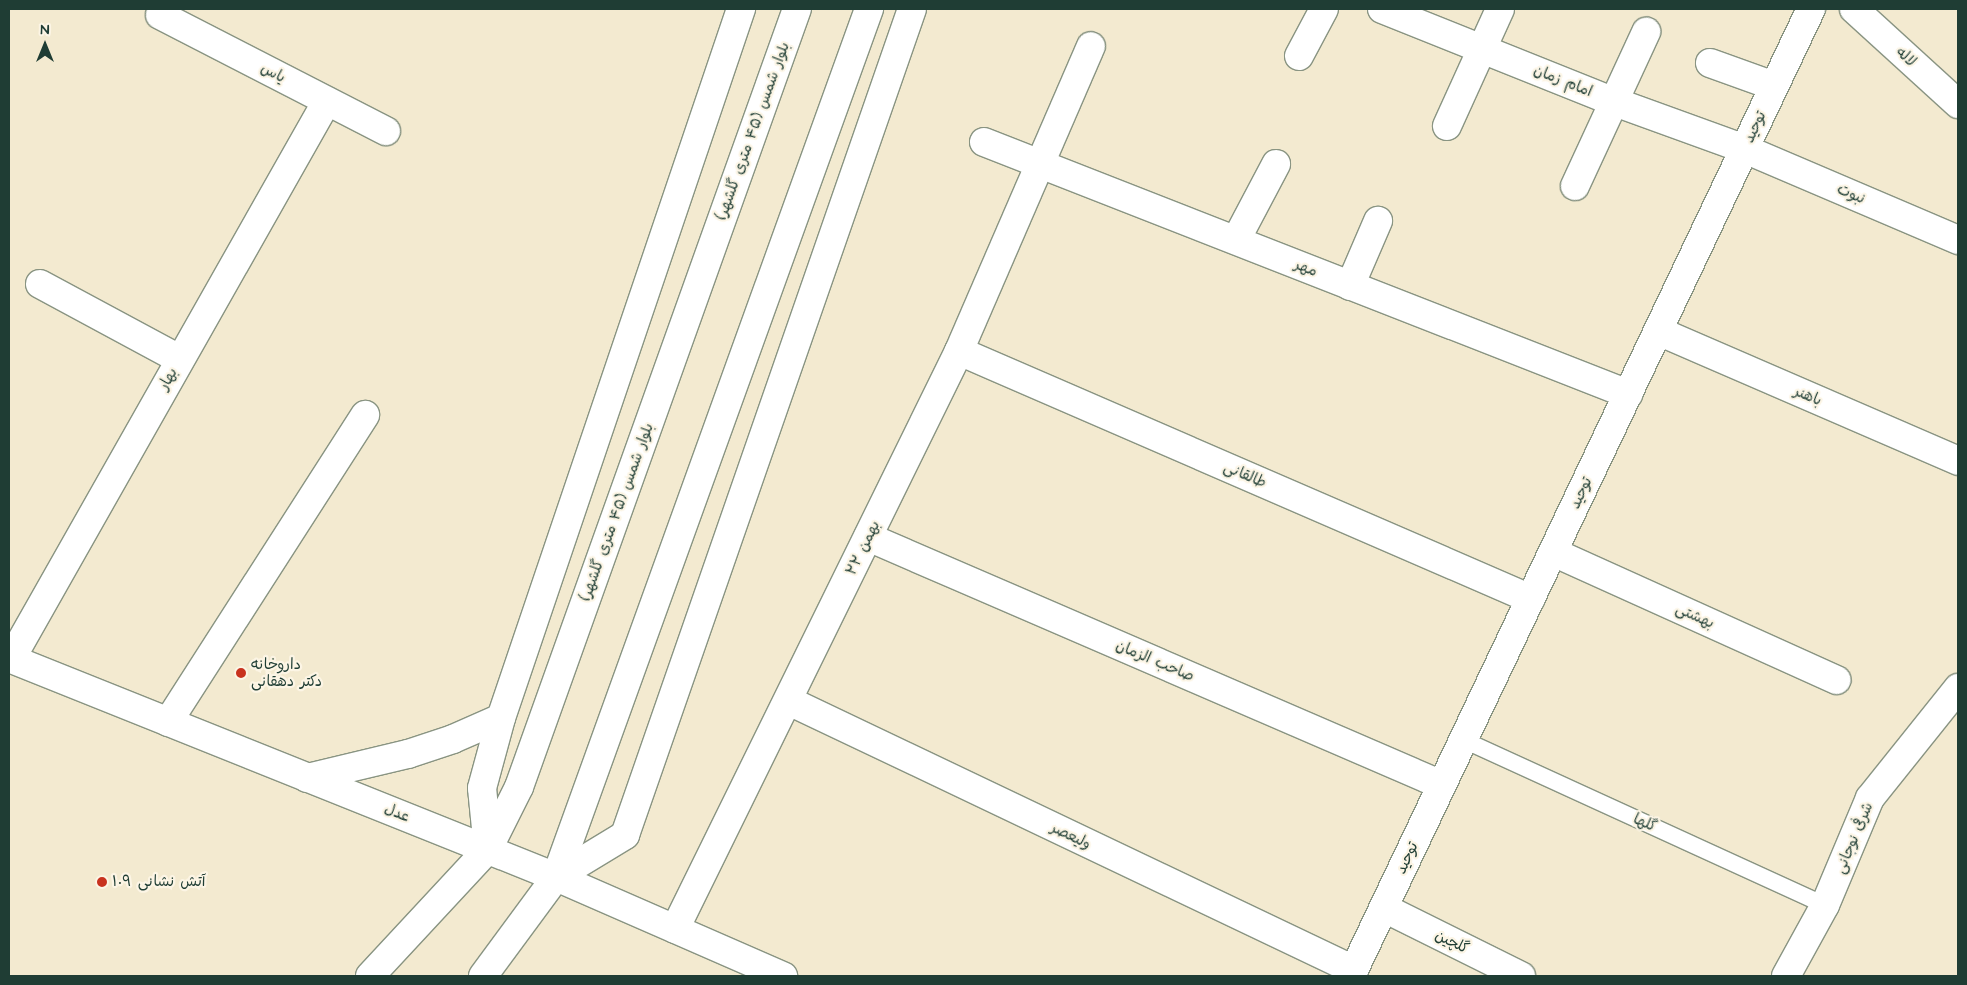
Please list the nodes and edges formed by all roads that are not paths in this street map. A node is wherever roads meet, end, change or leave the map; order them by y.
1 (741, 9) edge
2 (797, 9) edge
3 (868, 9) edge
4 (912, 9) edge
5 (1324, 9) edge
6 (1382, 9) edge
7 (1500, 9) edge
8 (1811, 9) edge
9 (1854, 9) edge
10 (160, 15) dead end
11 (1646, 32) dead end
12 (1091, 46) dead end
13 (1481, 48) junction
14 (1299, 56) dead end
15 (1710, 63) dead end
16 (1774, 86) junction
17 (327, 101) junction
18 (1616, 102) junction
19 (1958, 104) edge
20 (1447, 126) dead end
21 (386, 131) dead end
22 (984, 142) dead end
23 (1745, 149) junction
24 (1042, 163) junction
25 (1276, 164) dead end
26 (1575, 186) dead end
27 (1378, 220) dead end
28 (1236, 240) junction
29 (1958, 240) edge
30 (40, 284) dead end
31 (1350, 286) junction
32 (1658, 331) junction
33 (959, 351) junction
34 (179, 359) junction
35 (1628, 394) junction
36 (365, 414) dead end
37 (1958, 461) edge
38 (868, 537) junction
39 (1553, 552) junction
40 (1531, 599) junction
41 (10, 658) edge
42 (1836, 680) dead end
43 (1958, 688) edge
44 (789, 701) junction
45 (501, 718) junction
46 (168, 722) junction
47 (1464, 740) junction
48 (307, 778) junction
49 (1442, 785) junction
50 (488, 850) junction
51 (556, 877) junction
52 (1825, 904) junction
53 (1384, 908) junction
54 (675, 929) junction
55 (1353, 973) edge
56 (370, 976) edge
57 (483, 976) edge
58 (783, 976) edge
59 (1521, 976) edge
60 (1786, 976) edge

1 - 45 street
2 - 50 street, بلوار شمس (۴۵ متری گلشهر)
3 - 51 street
4 - 51 street
5 - 14 street
6 - 13 street, امام زمان
7 - 13 street
8 - 16 street, توحید
9 - 19 street, لاله
10 - 17 street, یاس
11 - 18 street
12 - 24 street, ۲۲ بهمن
13 - 18 street, امام زمان
13 - 20 street
15 - 16 street
16 - 23 street, توحید
17 - 21 street, یاس
17 - 34 street, بهار
18 - 23 street, امام زمان
18 - 26 street
22 - 24 street, مهر
23 - 29 street, نبوت
23 - 32 street, توحید
24 - 28 street, مهر
24 - 33 street, ۲۲ بهمن
25 - 28 street
27 - 31 street
28 - 31 street, مهر
30 - 34 street
31 - 35 street, مهر
32 - 35 street, توحید
32 - 37 street, باهنر
33 - 38 street, ۲۲ بهمن
33 - 40 street, طالقانی
34 - 41 street, بهار
35 - 39 street, توحید
36 - 46 street
38 - 44 street, ۲۲ بهمن
38 - 49 street, صاحب الزمان
39 - 40 street, توحید
39 - 42 street, بهشتی
40 - 47 street, توحید
41 - 46 street, عدل
43 - 52 street, شرفی نوجانی
44 - 54 street, ۲۲ بهمن
44 - 55 street, ولیعصر
45 - 48 street
45 - 50 street
46 - 48 street, عدل
47 - 49 street, توحید
47 - 52 lane, گلها
48 - 50 street, عدل
49 - 53 street, توحید
50 - 51 street, عدل
50 - 56 street, بلوار شمس (۴۵ متری گلشهر)
51 - 54 street, عدل
51 - 57 street
52 - 60 street, شرفی نوجانی
53 - 55 street, توحید
53 - 59 street, گلچین
54 - 58 street, عدل

